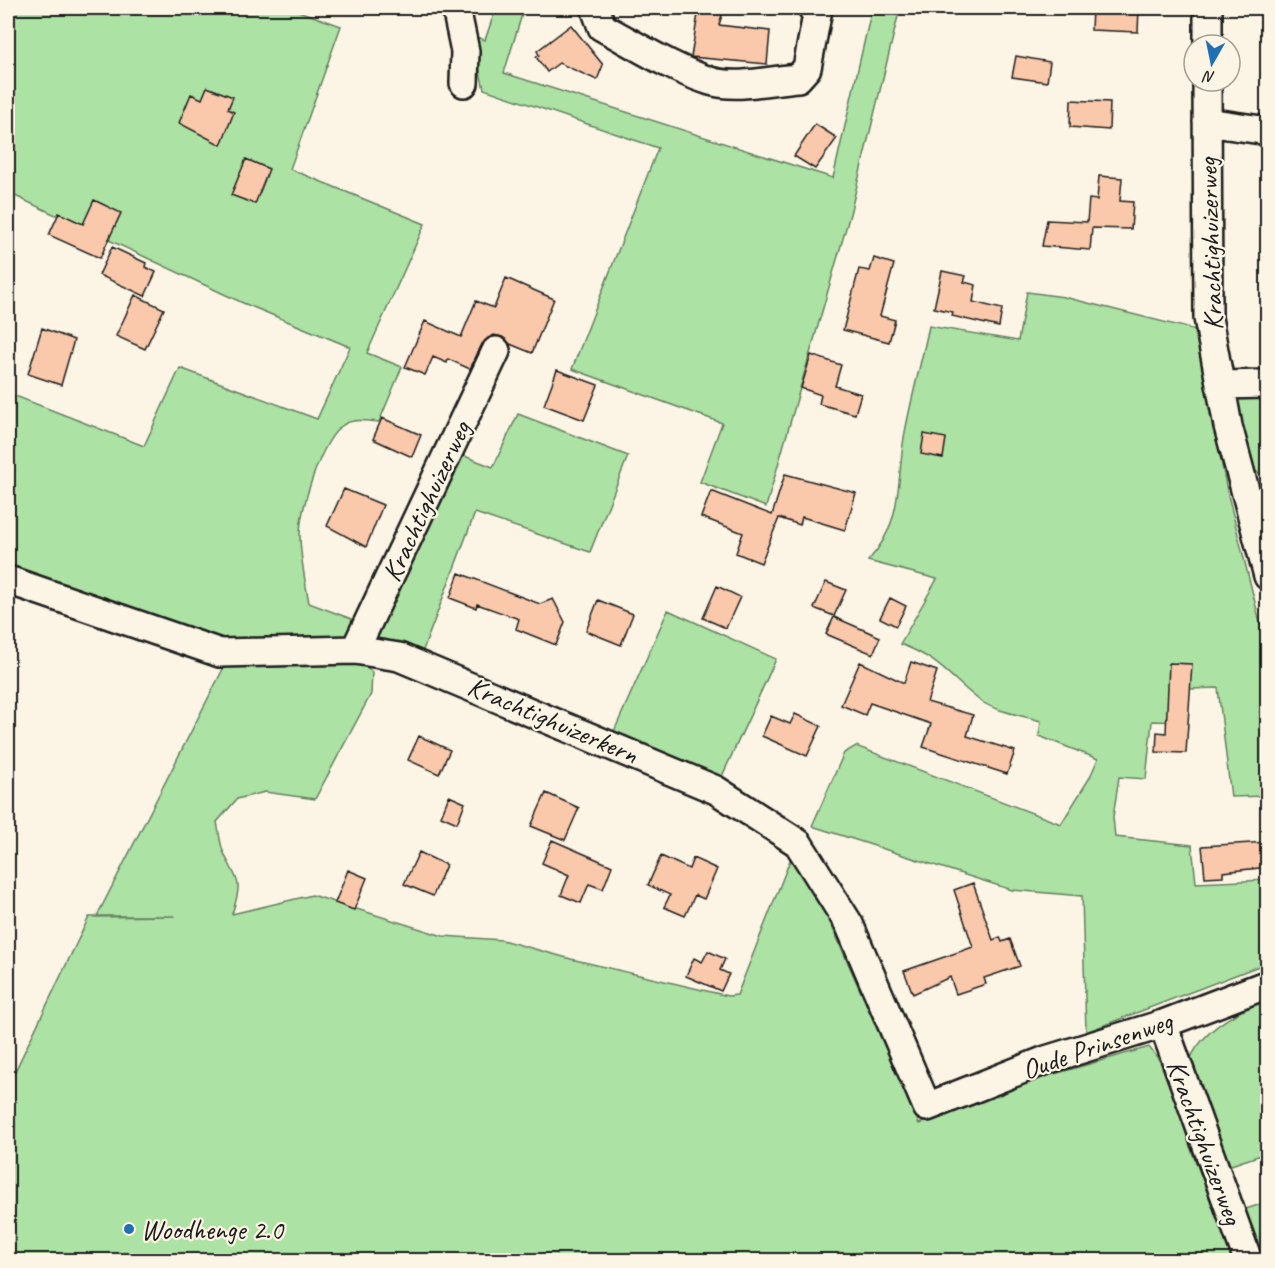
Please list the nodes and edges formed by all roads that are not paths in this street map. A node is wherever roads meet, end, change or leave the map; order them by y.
1 (456, 8) edge
2 (595, 8) edge
3 (812, 8) edge
4 (1208, 8) edge
5 (1208, 33) edge
6 (464, 83) dead end
7 (1208, 93) edge
8 (1207, 122) junction
9 (1268, 131) edge
10 (496, 351) dead end
11 (1268, 384) edge
12 (1220, 385) junction
13 (1268, 576) edge
14 (8, 580) edge
15 (355, 650) junction
16 (1268, 984) edge
17 (1163, 1024) junction
18 (927, 1107) joint
19 (1248, 1260) edge

1 - 6 street
2 - 3 street
4 - 5 street
7 - 8 street, Krachtighuizerweg
8 - 9 street, Krachtighuizerweg
8 - 12 street, Krachtighuizerweg
10 - 15 street, Krachtighuizerweg
11 - 12 street
12 - 13 street, Krachtighuizerweg
14 - 15 street, Krachtighuizerkern
15 - 18 street, Krachtighuizerkern
16 - 17 street, Oude Prinsenweg
17 - 18 street, Oude Prinsenweg
17 - 19 street, Krachtighuizerweg

